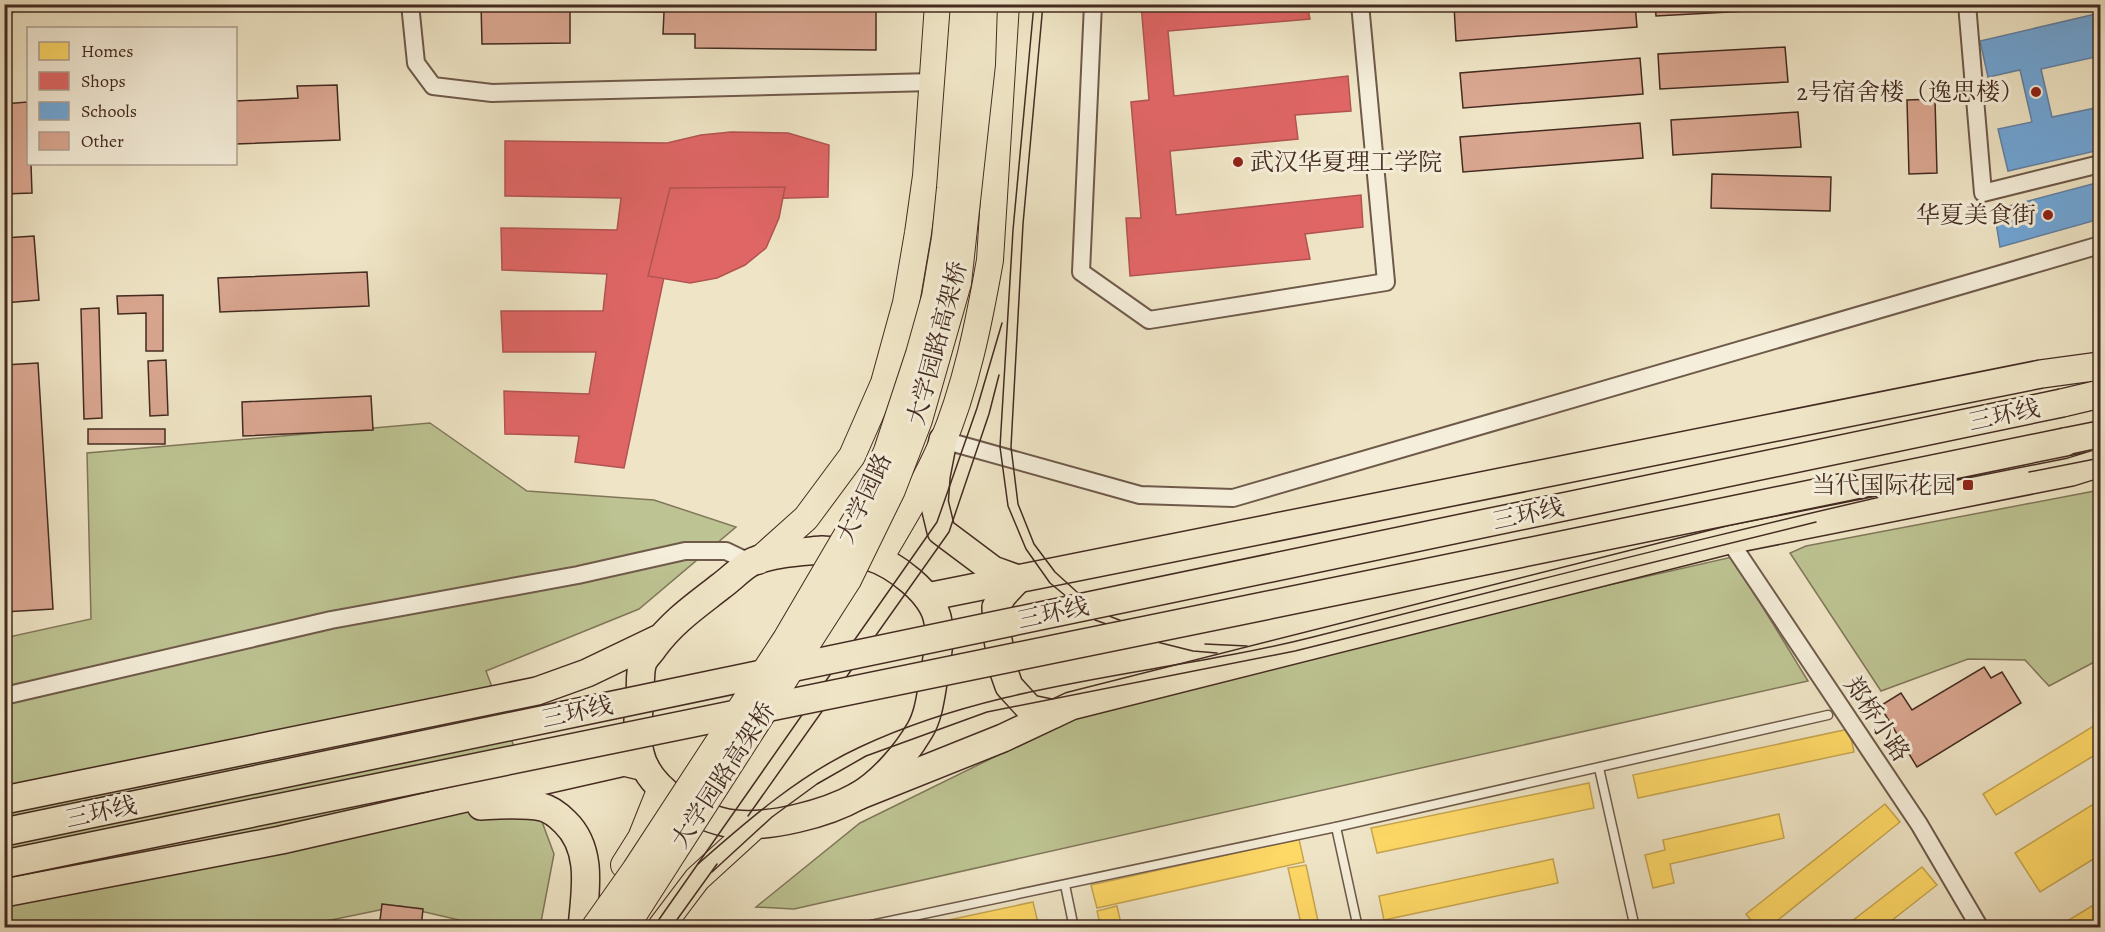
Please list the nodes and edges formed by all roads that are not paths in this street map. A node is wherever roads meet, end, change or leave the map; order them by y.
1 (410, 4) edge
2 (938, 4) edge
3 (963, 4) edge
4 (984, 4) edge
5 (1006, 4) edge
6 (1093, 4) edge
7 (1360, 4) edge
8 (1967, 4) edge
9 (933, 82) junction
10 (2100, 164) edge
11 (2100, 245) edge
12 (2100, 360) edge
13 (2100, 366) edge
14 (2041, 374) junction
15 (2100, 394) edge
16 (2100, 435) edge
17 (943, 440) junction
18 (2100, 463) edge
19 (2100, 468) edge
20 (2071, 472) junction
21 (1729, 540) junction
22 (879, 560) junction
23 (755, 562) junction
24 (1018, 579) junction
25 (927, 597) junction
26 (662, 637) junction
27 (4, 696) edge
28 (1054, 714) junction
29 (1828, 715) dead end
30 (1599, 768) junction
31 (653, 777) junction
32 (858, 796) junction
33 (4, 800) edge
34 (432, 806) junction
35 (756, 825) junction
36 (1336, 827) junction
37 (4, 832) edge
38 (4, 864) edge
39 (1065, 885) junction
40 (4, 893) edge
41 (582, 927) edge
42 (594, 927) edge
43 (625, 927) edge
44 (660, 927) edge
45 (857, 927) edge
46 (1074, 927) edge
47 (1358, 927) edge
48 (1635, 927) edge
49 (1980, 927) edge

1 - 9 street
2 - 9 main road
3 - 42 main road, 大学园路, bridge
4 - 43 main road, 大学园路高架桥, bridge
5 - 17 main road, 大学园路
6 - 7 street
8 - 10 street
9 - 23 main road
11 - 17 street
12 - 14 highway
13 - 14 highway
14 - 24 highway
15 - 37 highway, 三环线, bridge
16 - 38 highway, 三环线, bridge
17 - 22 main road, 大学园路
17 - 24 highway
18 - 20 highway
19 - 20 highway
20 - 21 highway
21 - 28 highway
21 - 49 street, 郑桥小路
22 - 23 highway
22 - 25 highway
23 - 26 highway
23 - 27 street
24 - 25 highway
24 - 28 highway
25 - 32 highway
26 - 31 highway
26 - 33 highway
28 - 32 highway
29 - 30 lane
30 - 36 lane
30 - 48 lane
31 - 34 highway
31 - 35 highway
31 - 41 main road
32 - 35 highway
34 - 40 highway
34 - 41 highway
35 - 44 main road
36 - 39 lane
36 - 47 lane
39 - 45 lane
39 - 46 lane

